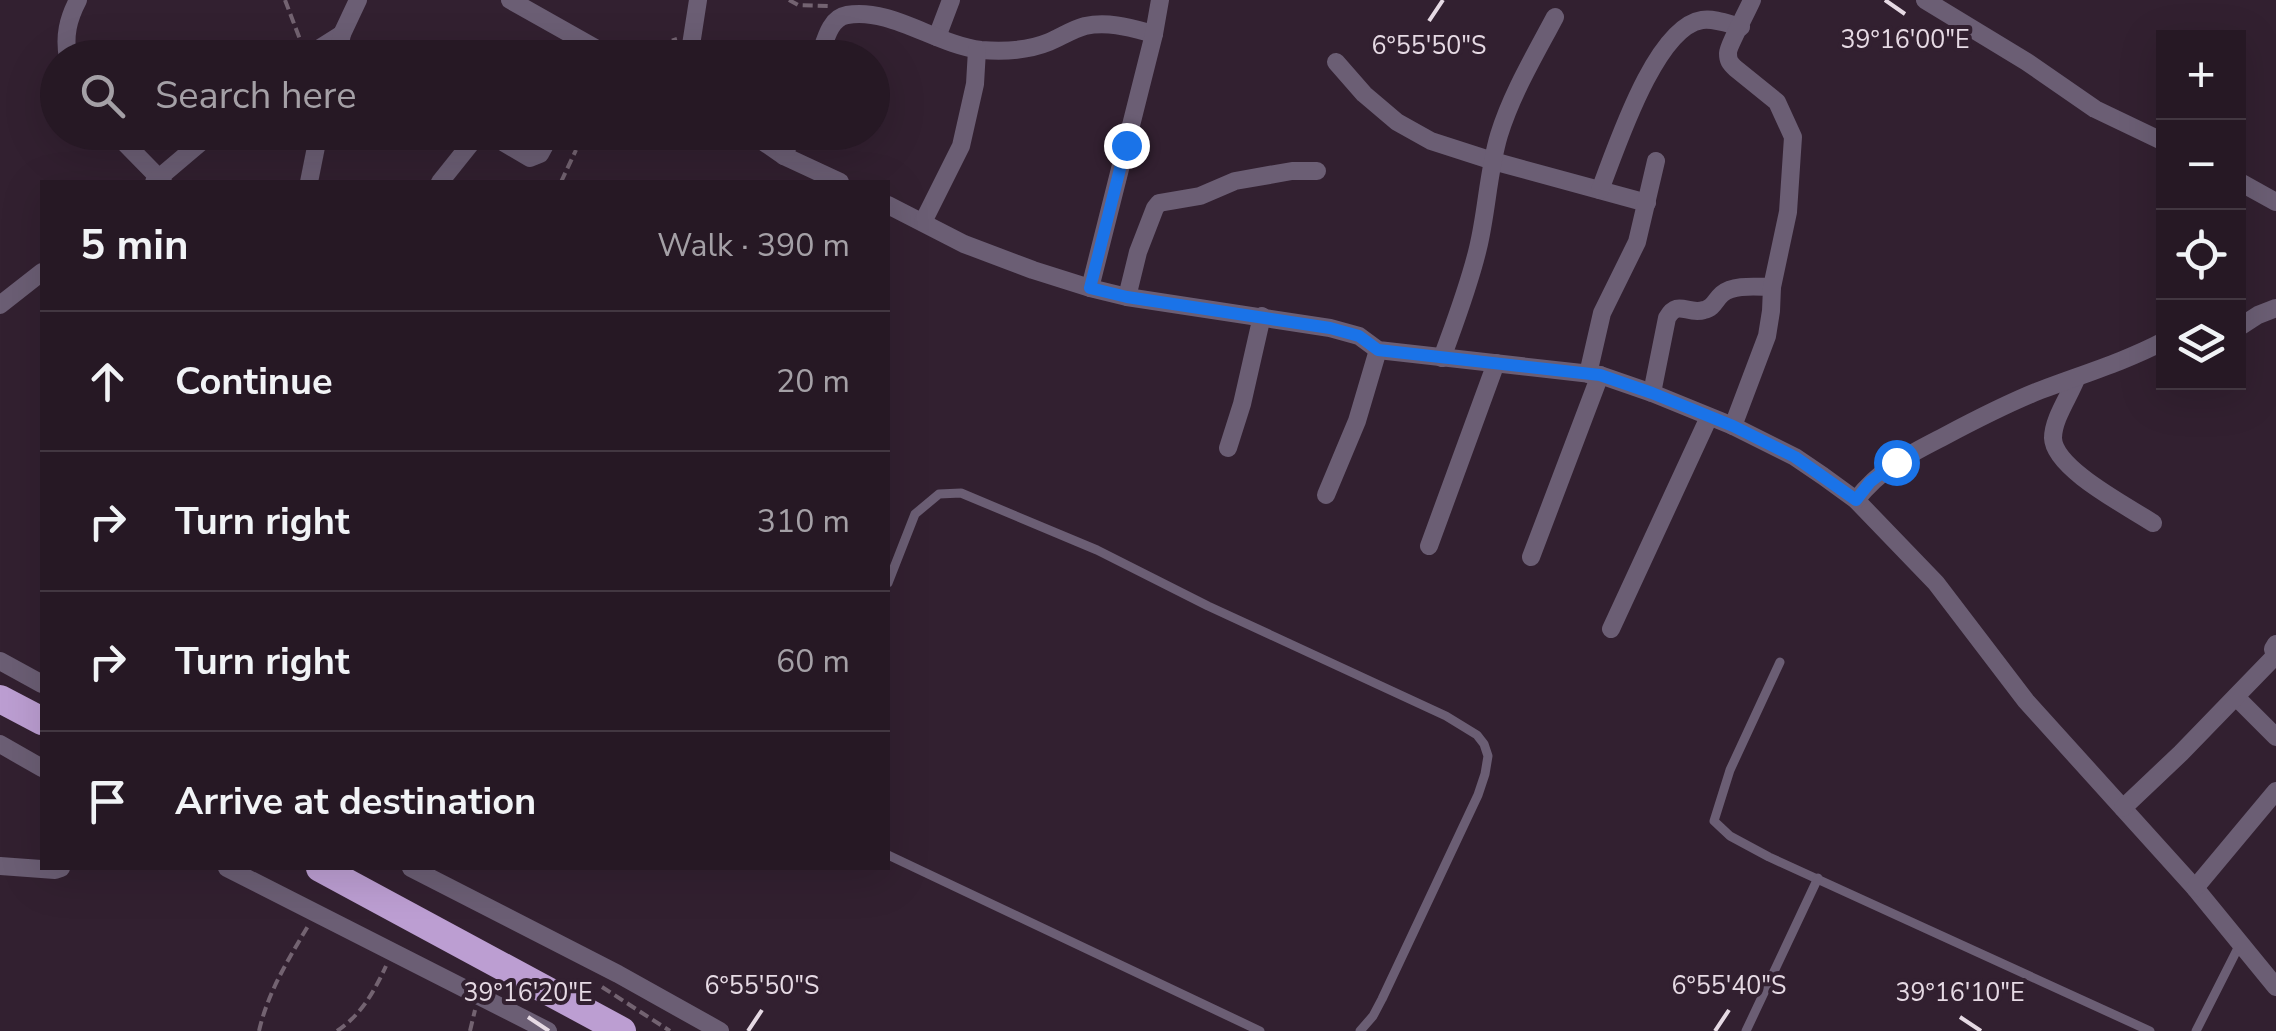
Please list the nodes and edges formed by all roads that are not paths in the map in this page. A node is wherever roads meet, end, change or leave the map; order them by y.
1 (78, 0) edge
2 (358, 0) edge
3 (510, 0) edge
4 (698, 0) edge
5 (951, 0) edge
6 (1160, 0) edge
7 (1752, 0) edge
8 (1926, 0) edge
9 (1555, 17) dead end
10 (1741, 27) junction
11 (342, 34) junction
12 (1154, 34) junction
13 (937, 37) junction
14 (66, 40) edge
15 (333, 40) edge
16 (341, 40) edge
17 (579, 40) edge
18 (691, 40) edge
19 (825, 40) edge
20 (977, 50) junction
21 (1336, 62) dead end
22 (2156, 138) edge
23 (131, 150) edge
24 (193, 150) edge
25 (315, 150) edge
26 (468, 150) edge
27 (516, 150) edge
28 (542, 150) edge
29 (775, 150) edge
30 (786, 150) edge
31 (784, 156) junction
32 (1493, 161) junction
33 (1656, 161) dead end
34 (1317, 171) dead end
35 (158, 180) edge
36 (160, 180) edge
37 (309, 180) edge
38 (442, 180) edge
39 (836, 180) edge
40 (2246, 185) edge
41 (1600, 190) junction
42 (2276, 202) edge
43 (1647, 203) junction
44 (890, 206) edge
45 (923, 222) junction
46 (40, 274) edge
47 (1772, 287) junction
48 (1090, 288) junction
49 (1127, 297) junction
50 (0, 305) edge
51 (2276, 308) edge
52 (1262, 316) junction
53 (2246, 323) edge
54 (2156, 345) edge
55 (1378, 350) junction
56 (1442, 358) junction
57 (1496, 362) junction
58 (1594, 374) junction
59 (2076, 379) junction
60 (1652, 393) junction
61 (1708, 417) junction
62 (1733, 426) junction
63 (1228, 448) dead end
64 (1326, 495) dead end
65 (1856, 500) junction
66 (2153, 523) dead end
67 (1429, 546) dead end
68 (1530, 557) dead end
69 (890, 578) edge
70 (1611, 629) dead end
71 (2276, 644) edge
72 (0, 661) edge
73 (1780, 662) dead end
74 (40, 683) edge
75 (2236, 697) junction
76 (0, 699) edge
77 (40, 720) edge
78 (2276, 737) edge
79 (0, 744) edge
80 (40, 767) edge
81 (2276, 791) edge
82 (2122, 808) junction
83 (890, 856) edge
84 (0, 866) edge
85 (40, 869) edge
86 (231, 870) edge
87 (324, 870) edge
88 (415, 870) edge
89 (1818, 878) junction
90 (2194, 888) junction
91 (2240, 944) junction
92 (2276, 987) edge
93 (548, 1031) edge
94 (622, 1031) edge
95 (720, 1031) edge
96 (1260, 1031) edge
97 (1360, 1031) edge
98 (1746, 1031) edge
99 (2150, 1031) edge
100 (2196, 1031) edge

1 - 14 street
2 - 11 street
3 - 17 street
4 - 18 street
5 - 13 street
6 - 12 street
7 - 10 street
8 - 22 street
9 - 32 street
10 - 41 street
10 - 47 street
11 - 15 street
11 - 16 street
12 - 20 street
12 - 48 street
13 - 19 street
13 - 20 street
20 - 45 street
21 - 32 street
23 - 35 street
24 - 36 street
25 - 37 street
26 - 38 street
27 - 28 street
29 - 31 street
30 - 31 street
31 - 39 street
32 - 41 street
32 - 56 street
33 - 43 street
34 - 49 street
40 - 42 street
41 - 43 street
43 - 58 street
44 - 45 street
45 - 48 street
46 - 50 street
47 - 60 street
47 - 62 street
48 - 49 street
49 - 52 street
51 - 53 street
52 - 55 street
52 - 63 street
54 - 59 street
55 - 56 street
55 - 64 street
56 - 57 street
57 - 58 street
57 - 67 street
58 - 60 street
58 - 68 street
59 - 65 street
59 - 66 street
60 - 61 street
61 - 62 street
61 - 70 street
62 - 65 street
65 - 82 street
69 - 97 lane
71 - 75 street
72 - 74 street
73 - 89 lane
75 - 78 street
75 - 82 street
76 - 77 highway
79 - 80 street
81 - 90 street
82 - 90 street
83 - 96 lane
84 - 85 street
86 - 93 street
87 - 94 highway
88 - 95 street
89 - 98 lane
89 - 99 lane
90 - 91 street
91 - 92 street
91 - 100 lane

